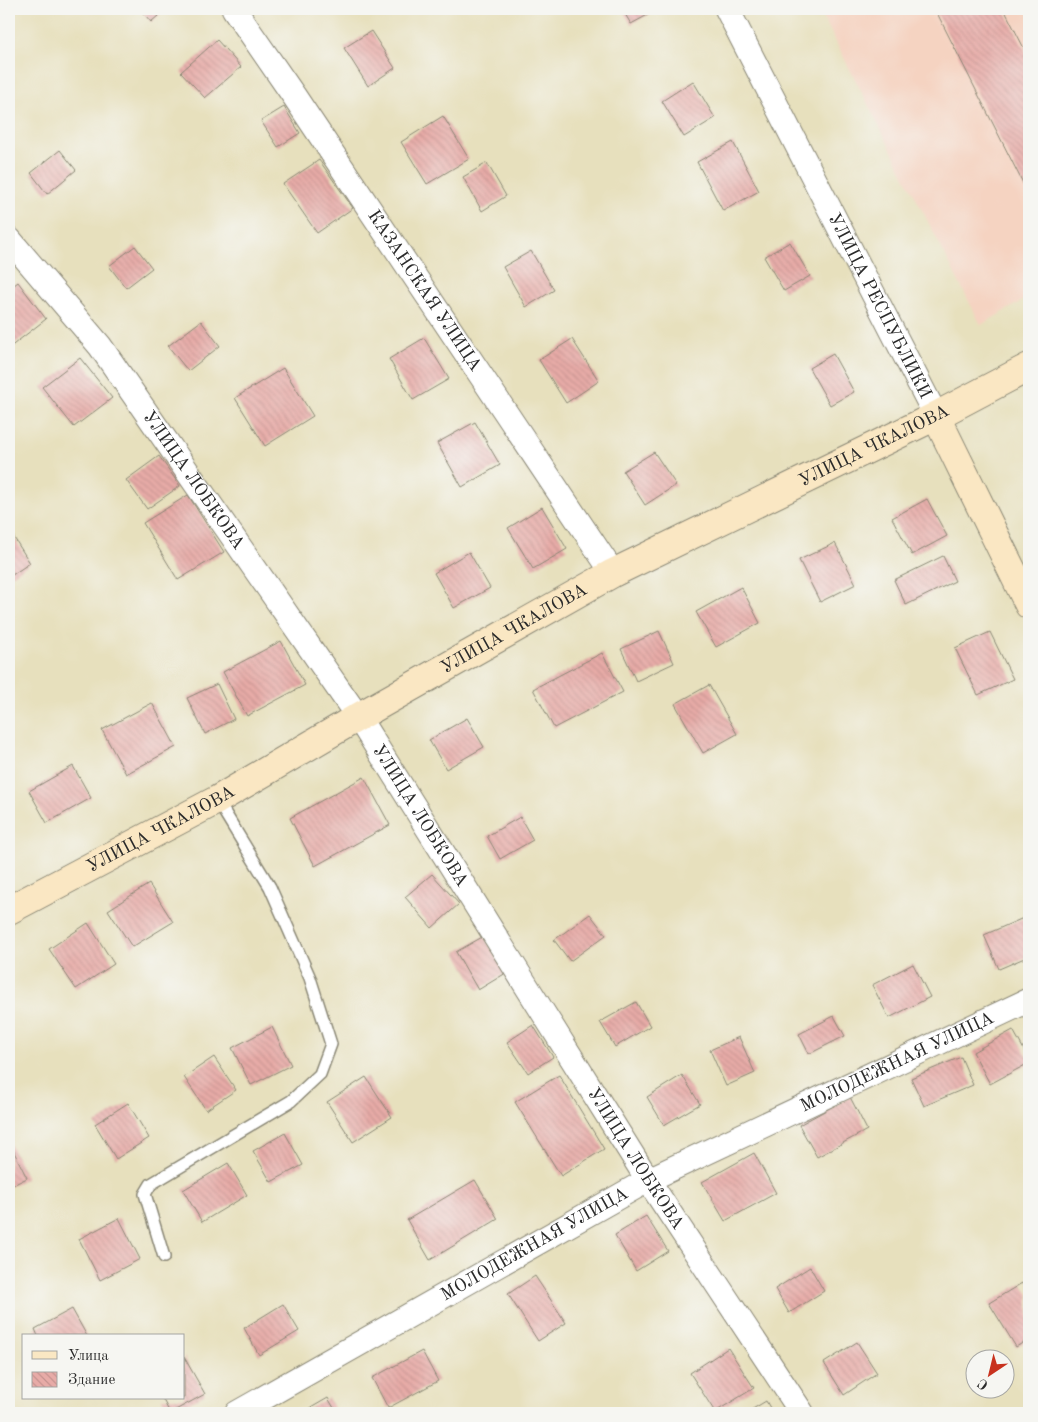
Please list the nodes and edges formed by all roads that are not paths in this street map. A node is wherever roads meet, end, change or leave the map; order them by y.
1 (234, 9) edge
2 (727, 9) edge
3 (9, 239) edge
4 (1029, 367) edge
5 (936, 416) junction
6 (613, 573) junction
7 (1029, 605) edge
8 (358, 717) junction
9 (217, 800) junction
10 (9, 910) edge
11 (1029, 1000) edge
12 (648, 1180) junction
13 (164, 1256) dead end
14 (237, 1413) edge
15 (802, 1413) edge

1 - 6 street, КАЗАНСКАЯ УЛИЦА
2 - 5 street, УЛИЦА РЕСПУБЛИКИ
3 - 8 street, УЛИЦА ЛОБКОВА
4 - 5 main road, УЛИЦА ЧКАЛОВА
5 - 6 main road, УЛИЦА ЧКАЛОВА
5 - 7 main road, УЛИЦА РЕСПУБЛИКИ
6 - 8 main road, УЛИЦА ЧКАЛОВА
8 - 9 main road, УЛИЦА ЧКАЛОВА
8 - 12 street, УЛИЦА ЛОБКОВА
9 - 10 main road, УЛИЦА ЧКАЛОВА
9 - 13 lane
11 - 12 street, МОЛОДЕЖНАЯ УЛИЦА
12 - 14 street, МОЛОДЕЖНАЯ УЛИЦА
12 - 15 street, УЛИЦА ЛОБКОВА

